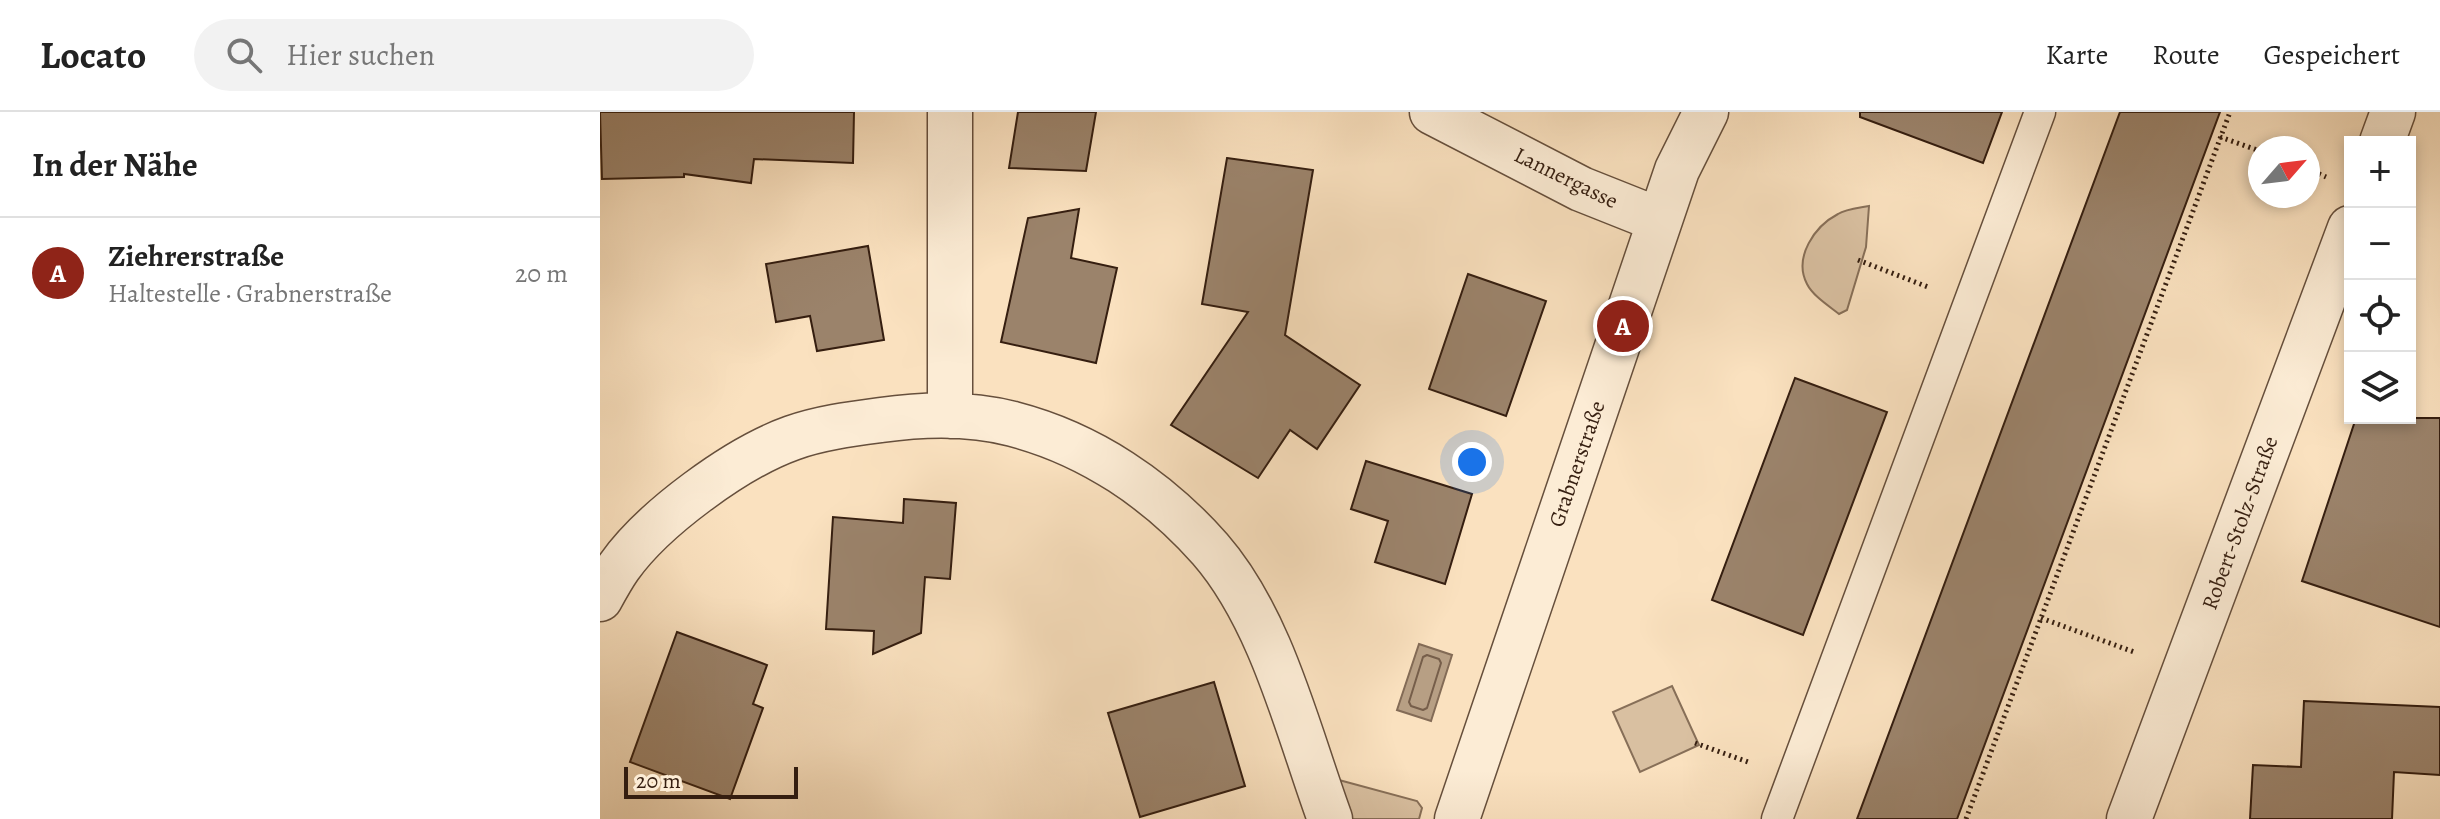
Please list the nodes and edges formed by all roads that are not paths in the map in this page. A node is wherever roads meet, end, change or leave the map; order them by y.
1 (950, 112) edge
2 (1432, 112) edge
3 (1706, 112) edge
4 (2040, 112) edge
5 (2393, 112) edge
6 (2384, 136) edge
7 (1659, 220) junction
8 (2344, 244) edge
9 (950, 416) junction
10 (600, 599) edge
11 (1330, 819) edge
12 (1457, 819) edge
13 (1777, 819) edge
14 (2129, 819) edge

1 - 9 street
2 - 7 street, Lannergasse
3 - 7 street, Grabnerstraße
4 - 13 lane
5 - 6 street
7 - 12 street, Grabnerstraße
8 - 14 street, Robert-Stolz-Straße
9 - 10 street
9 - 11 street

